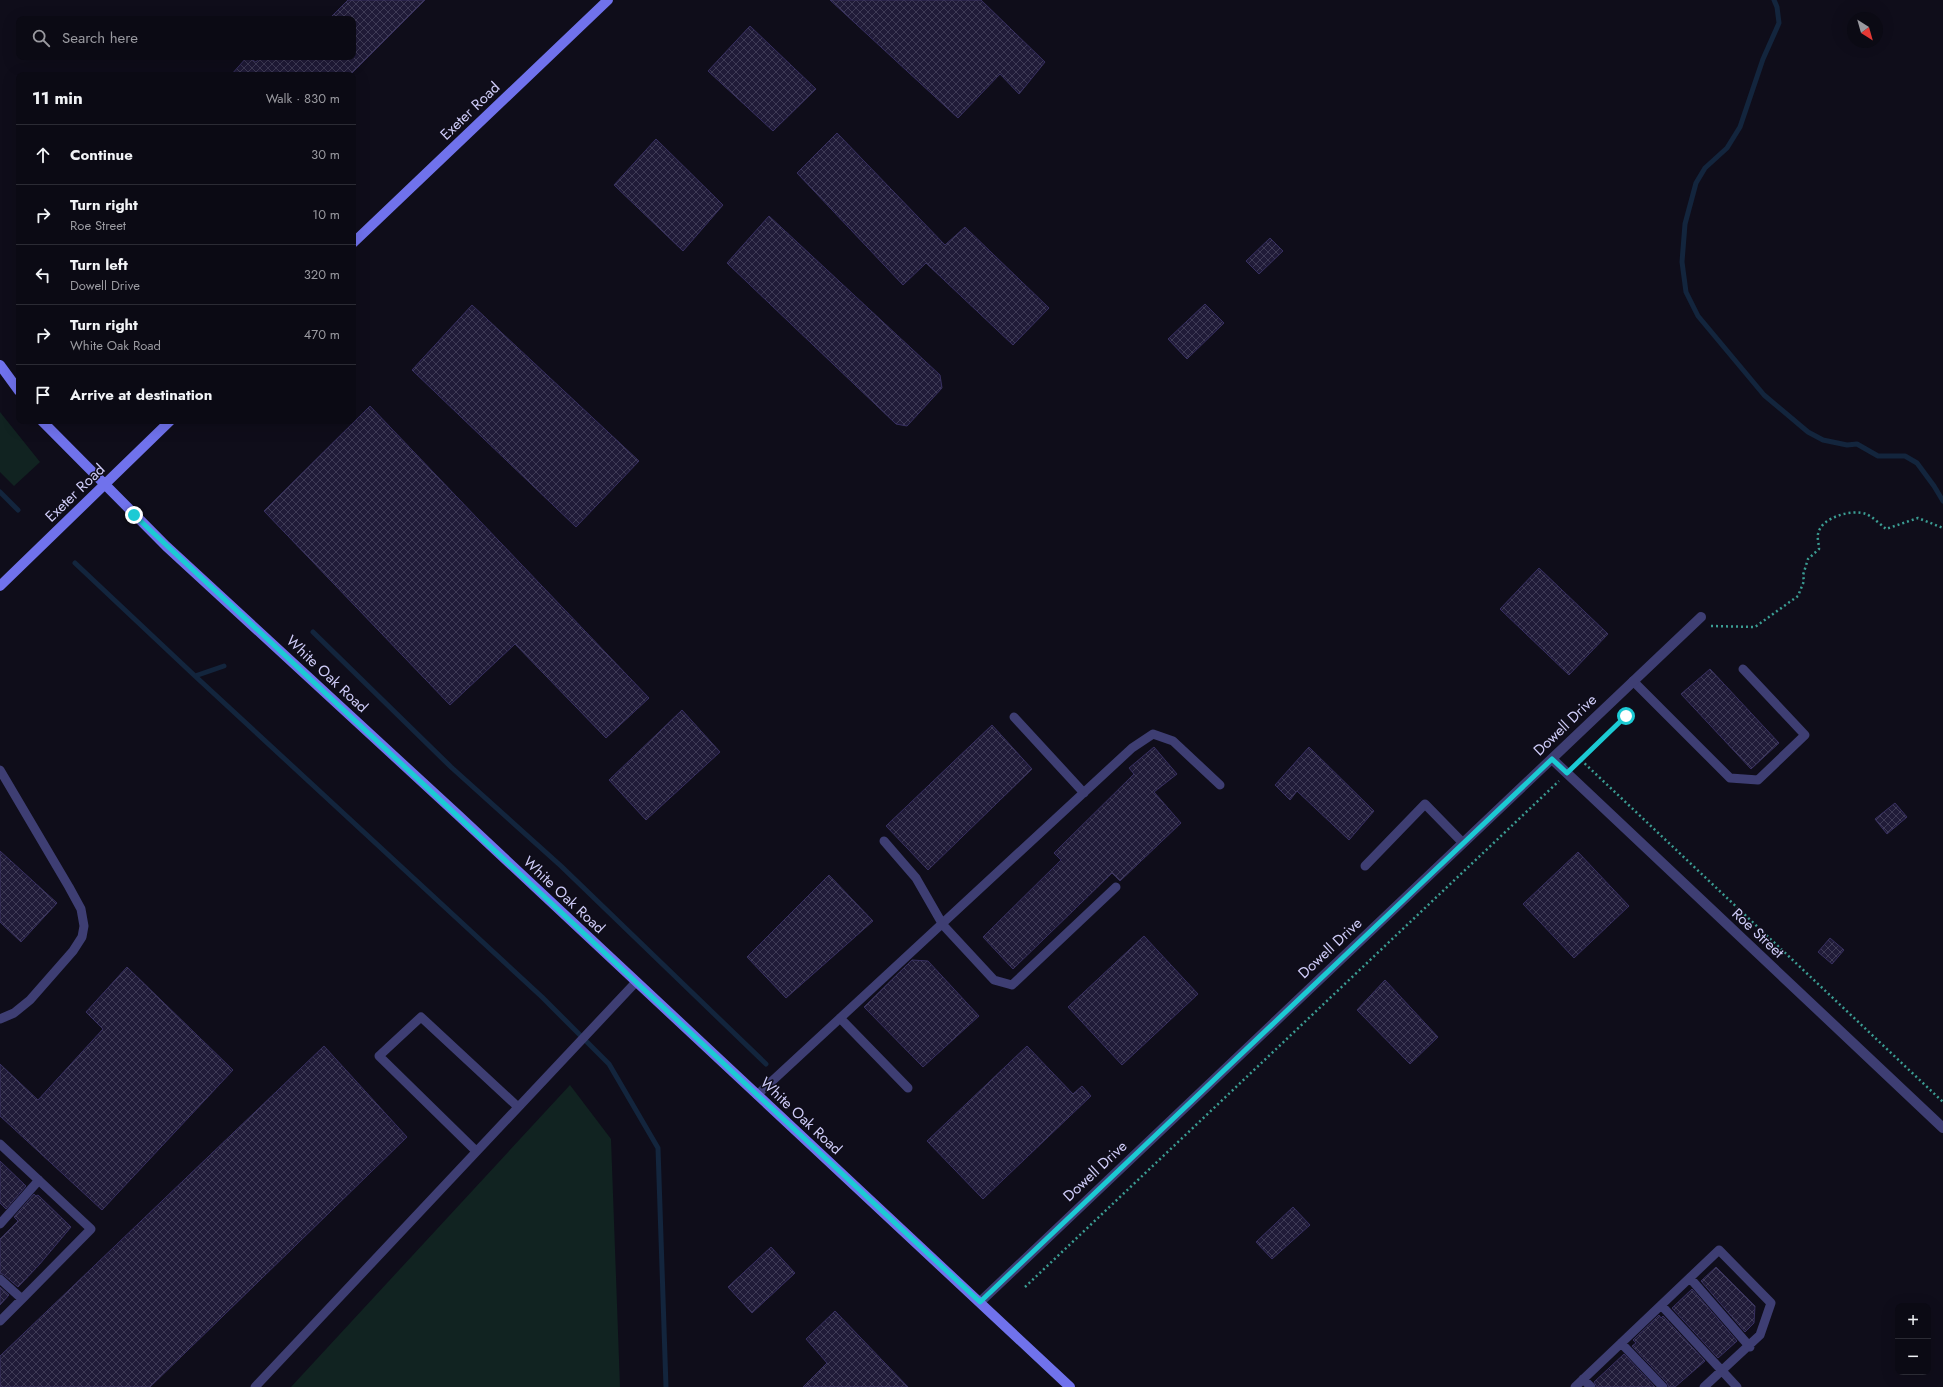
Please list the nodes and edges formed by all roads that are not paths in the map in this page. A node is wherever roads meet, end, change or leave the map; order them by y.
1 (608, 0) edge
2 (356, 240) edge
3 (0, 365) edge
4 (16, 387) edge
5 (45, 424) edge
6 (167, 424) edge
7 (105, 486) junction
8 (0, 586) edge
9 (1701, 617) dead end
10 (1743, 669) dead end
11 (1634, 681) junction
12 (1014, 717) dead end
13 (1552, 759) junction
14 (0, 770) edge
15 (1220, 785) dead end
16 (1084, 793) junction
17 (884, 841) dead end
18 (1463, 843) junction
19 (1365, 866) dead end
20 (1116, 887) dead end
21 (943, 925) junction
22 (636, 982) junction
23 (840, 1018) junction
24 (0, 1019) edge
25 (908, 1088) dead end
26 (757, 1095) junction
27 (518, 1107) junction
28 (1943, 1128) edge
29 (0, 1144) edge
30 (476, 1152) junction
31 (39, 1180) junction
32 (2, 1218) edge
33 (1690, 1278) junction
34 (0, 1279) edge
35 (22, 1299) junction
36 (980, 1302) junction
37 (1661, 1305) junction
38 (0, 1321) edge
39 (1621, 1343) junction
40 (1750, 1347) junction
41 (1722, 1371) junction
42 (1583, 1379) junction
43 (255, 1387) edge
44 (1070, 1387) edge
45 (1575, 1387) edge
46 (1591, 1387) edge
47 (1663, 1387) edge
48 (1704, 1387) edge
49 (1737, 1387) edge

1 - 2 street, Exeter Road
3 - 4 street
5 - 7 street, White Oak Road
6 - 7 street, Exeter Road
7 - 8 street, Exeter Road
7 - 22 street, White Oak Road
9 - 11 street, Dowell Drive
10 - 11 lane
11 - 13 street, Dowell Drive
12 - 16 lane
13 - 18 street, Dowell Drive
13 - 28 street, Roe Street
14 - 24 lane
15 - 16 lane
16 - 21 lane
17 - 21 lane
18 - 19 lane
18 - 36 street, Dowell Drive
20 - 21 lane
21 - 23 lane
22 - 26 street, White Oak Road
22 - 27 lane
23 - 25 lane
23 - 26 lane
26 - 36 street, White Oak Road
27 - 30 lane
27 - 30 lane
29 - 31 lane
30 - 43 lane
31 - 32 lane
31 - 35 lane
33 - 37 lane
33 - 40 lane
33 - 40 lane
34 - 35 lane
35 - 38 lane
36 - 44 street, White Oak Road
37 - 39 lane
37 - 41 lane
39 - 42 lane
39 - 47 lane
40 - 41 lane
41 - 48 lane
41 - 49 lane
42 - 45 lane
42 - 46 lane

